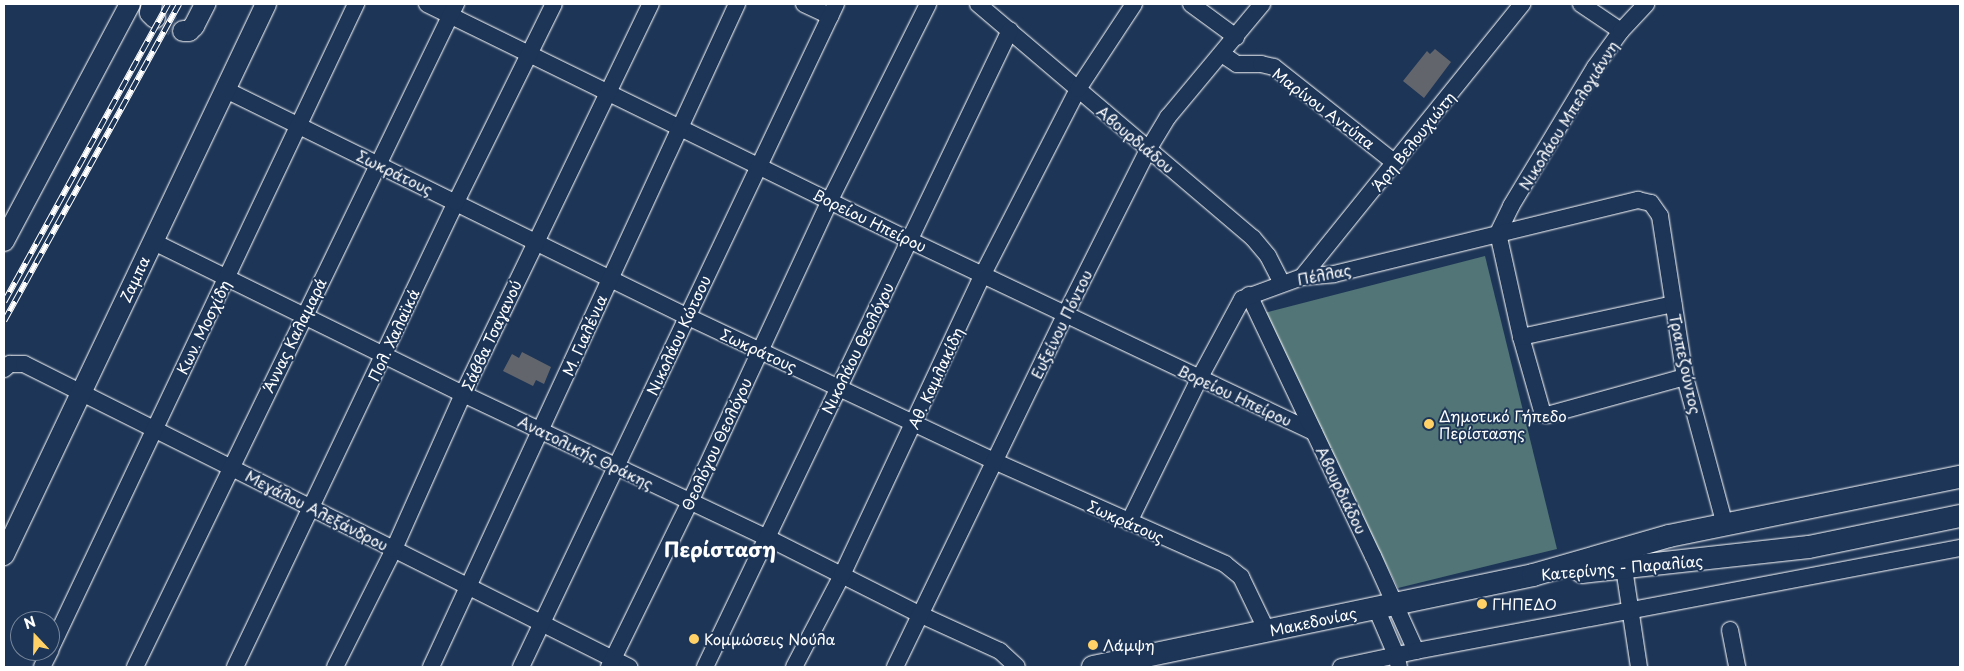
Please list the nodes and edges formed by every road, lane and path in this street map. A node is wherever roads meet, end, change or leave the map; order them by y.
1 (130, 4) edge
2 (205, 4) edge
3 (266, 4) edge
4 (356, 4) edge
5 (427, 4) edge
6 (554, 4) edge
7 (651, 4) edge
8 (736, 4) edge
9 (804, 4) edge
10 (928, 4) edge
11 (978, 4) edge
12 (1134, 4) edge
13 (1191, 4) edge
14 (1262, 4) edge
15 (1522, 4) edge
16 (1581, 4) edge
17 (1646, 4) edge
18 (453, 9) edge
19 (833, 10) edge
20 (1010, 30) junction
21 (183, 31) dead end
22 (1621, 31) junction
23 (1236, 37) junction
24 (530, 53) junction
25 (1222, 54) junction
26 (1078, 89) junction
27 (226, 90) junction
28 (608, 92) junction
29 (298, 124) junction
30 (679, 129) junction
31 (1148, 150) junction
32 (1395, 162) junction
33 (378, 163) junction
34 (758, 166) junction
35 (830, 200) junction
36 (456, 202) junction
37 (1651, 203) joint
38 (1498, 233) junction
39 (909, 240) junction
40 (4, 241) edge
41 (152, 241) junction
42 (535, 242) junction
43 (983, 274) junction
44 (1302, 277) junction
45 (227, 278) junction
46 (610, 278) junction
47 (1282, 283) junction
48 (1249, 295) junction
49 (1673, 304) junction
50 (1066, 313) junction
51 (304, 316) junction
52 (686, 316) junction
53 (1521, 337) junction
54 (759, 351) junction
55 (384, 354) junction
56 (4, 369) edge
57 (1686, 377) junction
58 (1199, 379) junction
59 (839, 386) junction
60 (82, 392) junction
61 (463, 394) junction
62 (914, 422) junction
63 (154, 428) junction
64 (541, 430) junction
65 (1314, 432) junction
66 (994, 461) junction
67 (231, 467) junction
68 (616, 467) junction
69 (1960, 477) edge
70 (690, 502) junction
71 (311, 508) junction
72 (1960, 516) edge
73 (1129, 522) junction
74 (1725, 525) junction
75 (768, 538) junction
76 (1960, 548) edge
77 (394, 549) junction
78 (4, 555) edge
79 (1624, 568) junction
80 (842, 575) junction
81 (1533, 576) junction
82 (469, 587) junction
83 (1385, 607) junction
84 (1631, 610) junction
85 (919, 614) junction
86 (541, 623) junction
87 (60, 630) edge
88 (1730, 630) dead end
89 (1267, 631) junction
90 (1416, 651) junction
91 (1398, 661) edge
92 (611, 663) edge
93 (135, 667) edge
94 (235, 667) edge
95 (335, 667) edge
96 (431, 667) edge
97 (520, 667) edge
98 (629, 667) edge
99 (705, 667) edge
100 (794, 667) edge
101 (895, 667) edge
102 (1018, 667) edge
103 (1093, 667) edge
104 (1341, 667) edge
105 (1639, 667) edge
106 (1737, 667) edge

1 - 40 street
2 - 21 street
3 - 27 street, Ζαμπα
4 - 29 street, Κων. Μοσχίδη
5 - 18 street, Βορείου Ηπείρου
6 - 24 street, Πολ. Χαλαϊκά
7 - 28 street, Σάββα Τσαγανού
8 - 30 street, Μ. Γιαλένια
9 - 19 street
10 - 35 street, Θεολόγου Θεολόγου
11 - 20 street, Αβουρδιάδου
12 - 26 street, Αθ. Καμλακίδη
13 - 23 street
14 - 23 street, Ευξείνου Πόντου
15 - 32 street, Άρη Βελουχιώτη
16 - 22 street
17 - 22 street, Νικολάου Μπελογιάννη
18 - 24 street, Βορείου Ηπείρου
18 - 33 street, Άννας Καλαμαρά
19 - 34 street, Νικολάου Κώτσου
20 - 26 street, Αβουρδιάδου
20 - 39 street, Νικολάου Θεολόγου
22 - 38 street, Νικολάου Μπελογιάννη
23 - 25 street, Ευξείνου Πόντου
24 - 28 street, Βορείου Ηπείρου
24 - 36 street, Πολ. Χαλαϊκά
25 - 31 street, Ευξείνου Πόντου
25 - 32 street, Μαρίνου Αντύπα
26 - 31 street, Αβουρδιάδου
26 - 43 street, Αθ. Καμλακίδη
27 - 29 street, Σωκράτους
27 - 41 street, Ζαμπα
28 - 30 street, Βορείου Ηπείρου
28 - 42 street, Σάββα Τσαγανού
29 - 33 street, Σωκράτους
29 - 45 street, Κων. Μοσχίδη
30 - 34 street, Βορείου Ηπείρου
30 - 46 street, Μ. Γιαλένια
31 - 47 street, Αβουρδιάδου
31 - 50 street, Ευξείνου Πόντου
32 - 44 street, Άρη Βελουχιώτη
33 - 36 street, Σωκράτους
33 - 51 street, Άννας Καλαμαρά
34 - 35 street, Βορείου Ηπείρου
34 - 52 street, Νικολάου Κώτσου
35 - 39 street, Βορείου Ηπείρου
35 - 54 street, Θεολόγου Θεολόγου
36 - 42 street, Σωκράτους
36 - 55 street, Πολ. Χαλαϊκά
37 - 38 street, Πέλλας
37 - 49 street, Τραπεζούντος
38 - 44 street, Πέλλας
38 - 53 street
39 - 43 street, Βορείου Ηπείρου
39 - 59 street, Νικολάου Θεολόγου
41 - 45 street, Ανατολικής Θράκης
41 - 60 street, Ζαμπα
42 - 46 street, Σωκράτους
42 - 61 street, Σάββα Τσαγανού
43 - 50 street, Βορείου Ηπείρου
43 - 62 street, Αθ. Καμλακίδη
44 - 47 street, Πέλλας
45 - 51 street, Ανατολικής Θράκης
45 - 63 street, Κων. Μοσχίδη
46 - 52 street, Σωκράτους
46 - 64 street, Μ. Γιαλένια
47 - 48 street, Πέλλας
48 - 58 street, Πέλλας
48 - 65 street, Αβουρδιάδου
49 - 53 street
49 - 57 street, Τραπεζούντος
50 - 58 street, Βορείου Ηπείρου
50 - 66 street, Ευξείνου Πόντου
51 - 55 street, Ανατολικής Θράκης
51 - 67 street, Άννας Καλαμαρά
52 - 54 street, Σωκράτους
52 - 68 street, Νικολάου Κώτσου
53 - 57 street
54 - 59 street, Σωκράτους
54 - 70 street, Θεολόγου Θεολόγου
55 - 61 street, Ανατολικής Θράκης
55 - 71 street, Πολ. Χαλαϊκά
56 - 60 street, Μεγάλου Αλεξάνδρου
57 - 74 street, Τραπεζούντος
58 - 65 street, Βορείου Ηπείρου
58 - 73 street, Πέλλας
59 - 62 street, Σωκράτους
59 - 75 street, Νικολάου Θεολόγου
60 - 63 street, Μεγάλου Αλεξάνδρου
60 - 78 street, Ζαμπα
61 - 64 street, Ανατολικής Θράκης
61 - 77 street, Σάββα Τσαγανού
62 - 66 street, Σωκράτους
62 - 80 street, Αθ. Καμλακίδη
63 - 67 street, Μεγάλου Αλεξάνδρου
63 - 87 street, Κων. Μοσχίδη
64 - 68 street, Ανατολικής Θράκης
64 - 82 street, Μ. Γιαλένια
65 - 83 street, Αβουρδιάδου
66 - 73 street, Σωκράτους
66 - 85 street, Ευξείνου Πόντου
67 - 71 street, Μεγάλου Αλεξάνδρου
67 - 93 street, Άννας Καλαμαρά
68 - 70 street, Ανατολικής Θράκης
68 - 86 street, Νικολάου Κώτσου
69 - 74 main road, Κατερίνης - Παραλίας
70 - 75 street, Ανατολικής Θράκης
70 - 92 street, Θεολόγου Θεολόγου
71 - 77 street, Μεγάλου Αλεξάνδρου
71 - 94 street, Πολ. Χαλαϊκά
72 - 79 main road, Κατερίνης - Παραλίας
73 - 89 street, Σωκράτους
74 - 81 main road, Κατερίνης - Παραλίας
75 - 80 street, Ανατολικής Θράκης
75 - 99 street, Νικολάου Θεολόγου
76 - 84 street
77 - 82 street, Μεγάλου Αλεξάνδρου
77 - 95 street, Σάββα Τσαγανού
79 - 81 main road, Κατερίνης - Παραλίας
79 - 84 street
80 - 85 street, Ανατολικής Θράκης
80 - 100 street, Αθ. Καμλακίδη
81 - 83 main road, Μακεδονίας
82 - 86 street, Μεγάλου Αλεξάνδρου
82 - 96 street, Μ. Γιαλένια
83 - 89 main road, Μακεδονίας
83 - 90 street
83 - 91 street
84 - 90 street
84 - 105 street
85 - 101 street, Ευξείνου Πόντου
85 - 102 street, Ανατολικής Θράκης
86 - 92 street, Μεγάλου Αλεξάνδρου
86 - 97 street, Νικολάου Κώτσου
88 - 106 street
89 - 103 main road, Μακεδονίας
90 - 91 street
91 - 104 street
92 - 98 street, Μεγάλου Αλεξάνδρου

